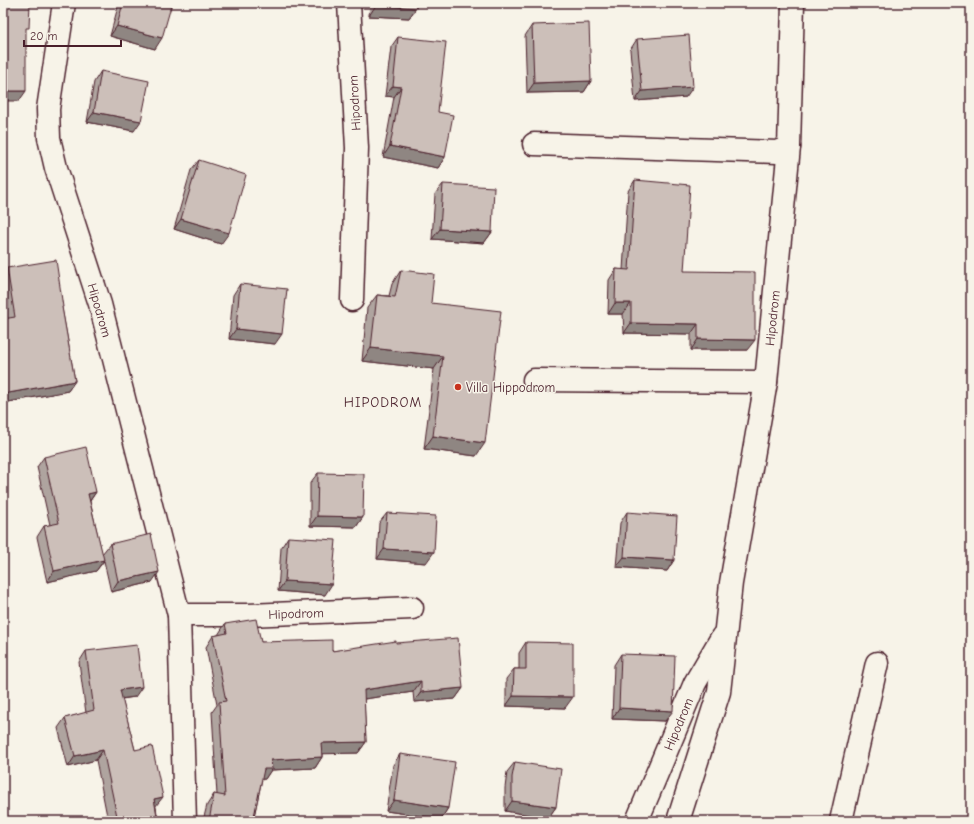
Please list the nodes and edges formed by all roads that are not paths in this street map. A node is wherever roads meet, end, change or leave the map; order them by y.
1 (64, 3) edge
2 (349, 3) edge
3 (793, 3) edge
4 (534, 144) dead end
5 (789, 146) junction
6 (352, 300) dead end
7 (534, 380) dead end
8 (766, 382) junction
9 (412, 608) dead end
10 (179, 615) junction
11 (726, 630) junction
12 (877, 663) dead end
13 (185, 821) edge
14 (637, 821) edge
15 (678, 821) edge
16 (841, 821) edge

1 - 10 street, Hipodrom
2 - 6 street, Hipodrom
3 - 5 street, Hipodrom
4 - 5 street
5 - 8 street, Hipodrom
7 - 8 street
8 - 11 street, Hipodrom
9 - 10 street, Hipodrom
10 - 13 street, Hipodrom
11 - 14 street, Hipodrom
11 - 15 street, Hipodrom
12 - 16 street

